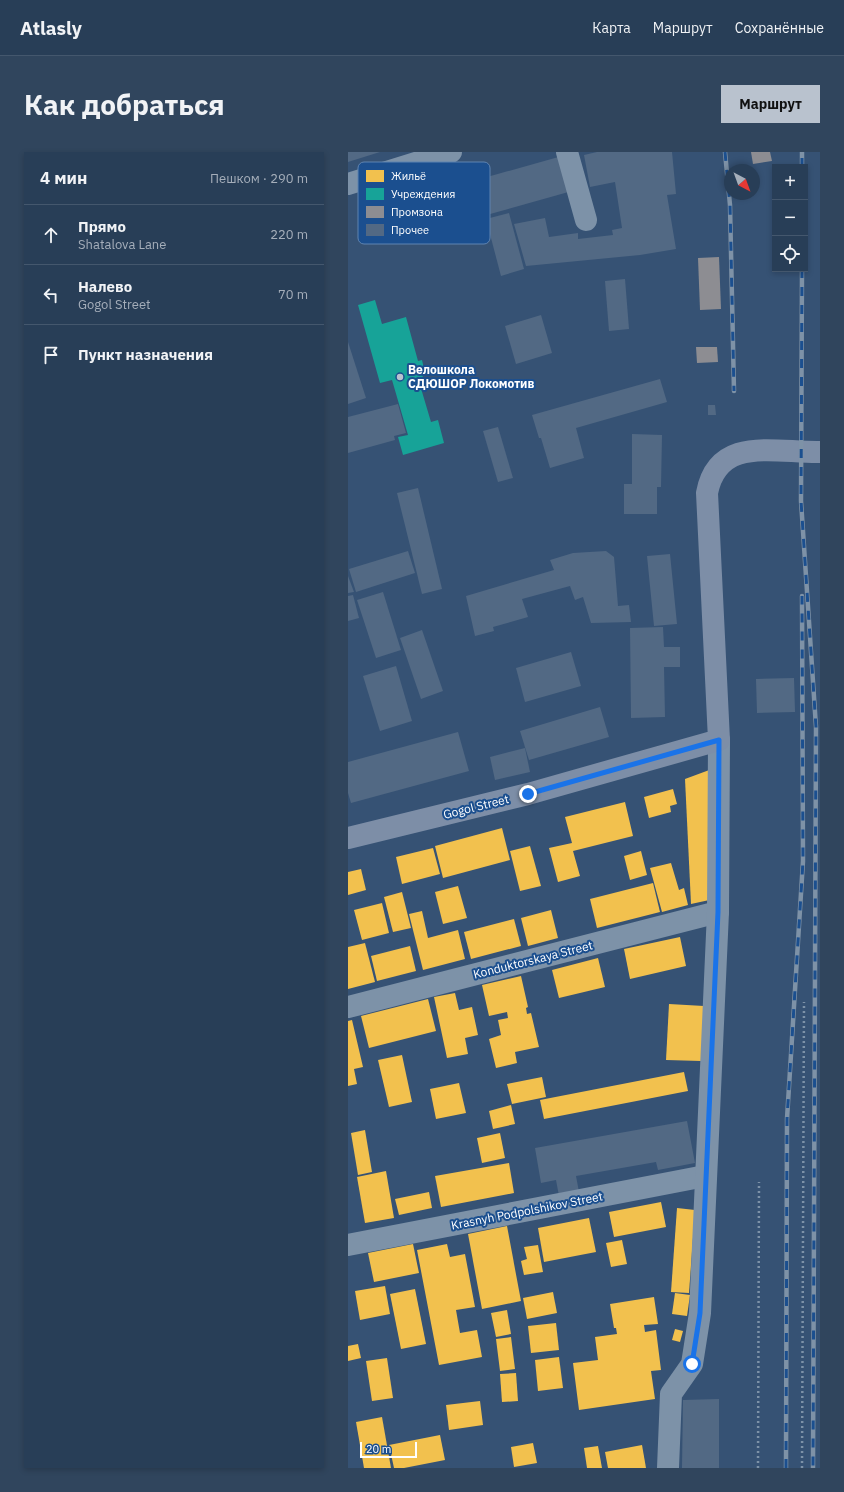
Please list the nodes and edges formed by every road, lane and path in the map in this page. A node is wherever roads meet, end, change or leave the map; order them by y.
1 (451, 152) edge
2 (567, 152) edge
3 (419, 162) edge
4 (358, 181) edge
5 (348, 184) edge
6 (586, 220) dead end
7 (820, 452) edge
8 (719, 740) junction
9 (348, 838) edge
10 (718, 912) junction
11 (804, 1002) dead end
12 (348, 1007) edge
13 (705, 1176) junction
14 (759, 1182) dead end
15 (348, 1246) edge
16 (668, 1468) edge
17 (758, 1468) edge
18 (802, 1468) edge

1 - 3 street
2 - 6 street
4 - 5 street
7 - 8 main road
8 - 9 main road, Gogol Street
8 - 10 street
10 - 12 street, Konduktorskaya Street
10 - 13 street
11 - 18 path
13 - 15 street, Krasnyh Podpolshikov Street
13 - 16 street
14 - 17 path

